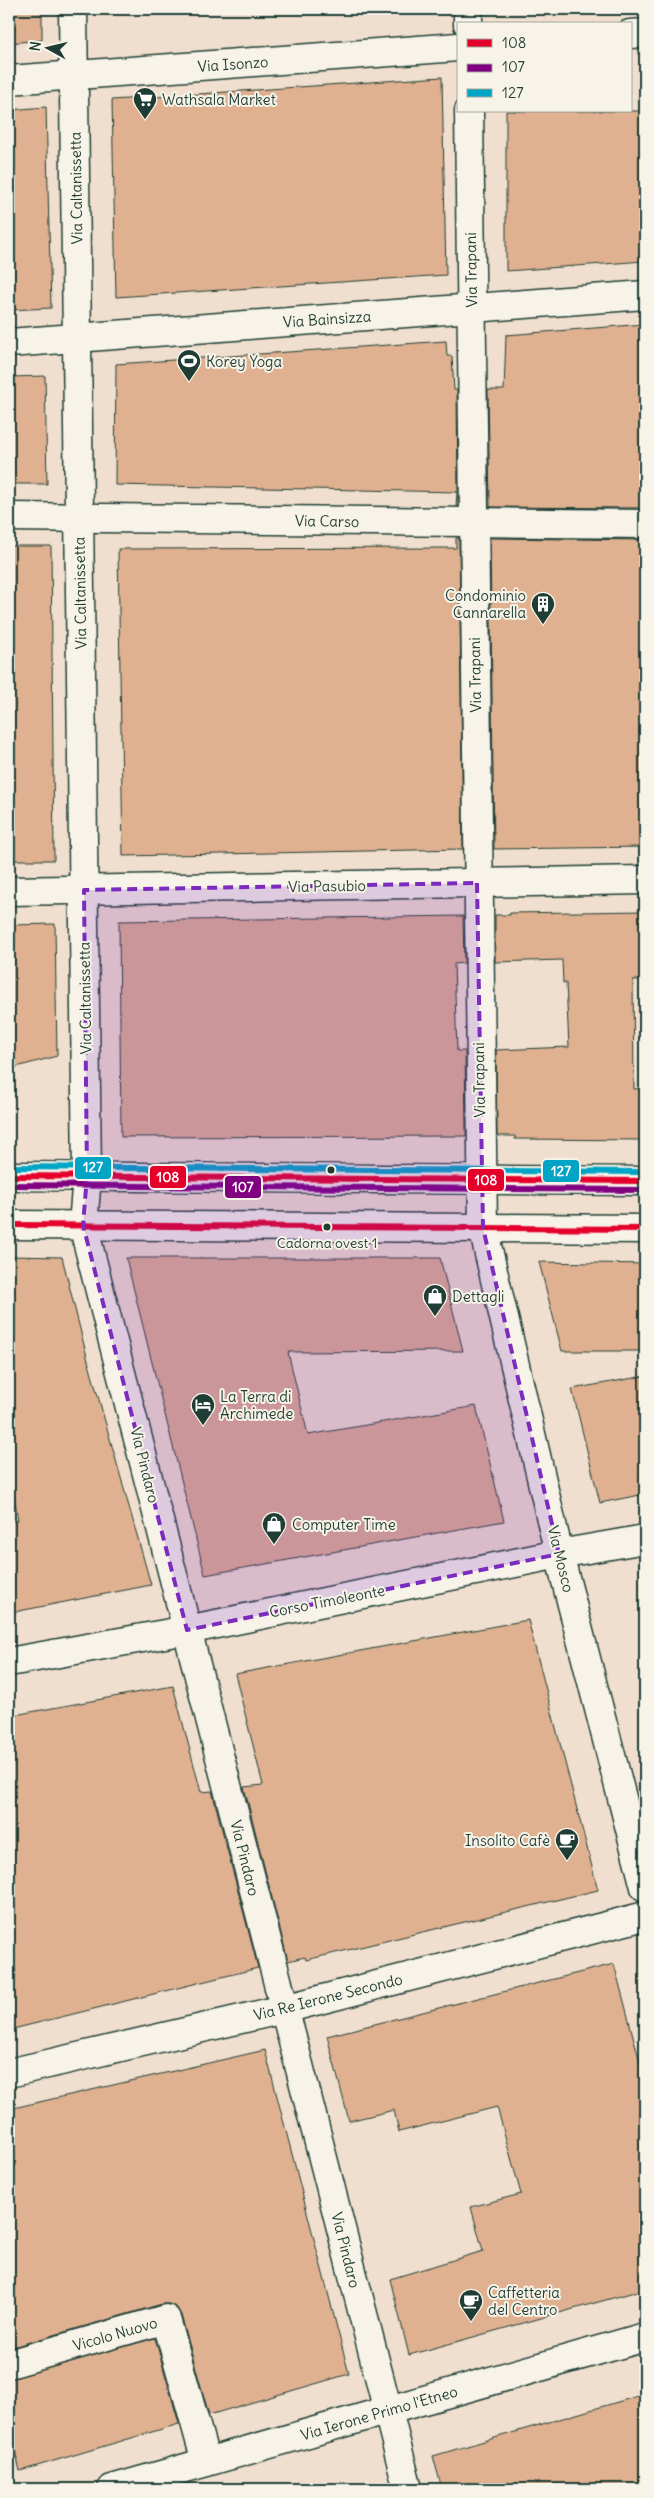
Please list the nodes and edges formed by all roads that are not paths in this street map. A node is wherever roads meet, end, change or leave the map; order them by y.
1 (73, 9) edge
2 (468, 9) edge
3 (468, 22) edge
4 (645, 33) edge
5 (632, 34) edge
6 (457, 47) edge
7 (74, 76) junction
8 (9, 80) edge
9 (469, 112) edge
10 (645, 295) edge
11 (471, 308) junction
12 (78, 338) junction
13 (9, 343) edge
14 (9, 518) edge
15 (80, 518) junction
16 (474, 522) junction
17 (645, 524) edge
18 (645, 880) edge
19 (478, 884) junction
20 (84, 890) junction
21 (9, 892) edge
22 (9, 1176) edge
23 (87, 1176) junction
24 (480, 1179) junction
25 (645, 1181) edge
26 (9, 1225) edge
27 (83, 1226) junction
28 (483, 1228) junction
29 (645, 1229) edge
30 (645, 1539) edge
31 (559, 1554) junction
32 (187, 1630) junction
33 (9, 1662) edge
34 (645, 1887) edge
35 (645, 1916) edge
36 (284, 2009) junction
37 (9, 2073) edge
38 (645, 2337) edge
39 (9, 2364) edge
40 (387, 2411) junction
41 (206, 2462) junction
42 (112, 2489) edge
43 (408, 2489) edge

1 - 7 street, Via Caltanissetta
2 - 3 street
4 - 5 street
6 - 7 street, Via Isonzo
7 - 8 street, Via Isonzo
7 - 12 street, Via Caltanissetta
9 - 11 street, Via Trapani
10 - 11 street, Via Bainsizza
11 - 12 street, Via Bainsizza
11 - 16 street, Via Trapani
12 - 13 street, Via Bainsizza
12 - 15 street, Via Caltanissetta
14 - 15 street, Via Carso
15 - 16 street, Via Carso
15 - 20 street, Via Caltanissetta
16 - 17 street, Via Carso
16 - 19 street, Via Trapani
18 - 19 street, Via Pasubio
19 - 20 street, Via Pasubio
19 - 24 street, Via Trapani
20 - 21 street, Via Pasubio
20 - 23 street, Via Caltanissetta
22 - 23 street
23 - 24 street
23 - 27 street, Via Caltanissetta
24 - 25 street
24 - 28 street, Via Trapani
26 - 27 street
27 - 28 street
27 - 32 street, Via Pindaro
28 - 29 street
28 - 31 street, Via Mosco
30 - 31 street, Corso Timoleonte
31 - 32 street, Corso Timoleonte
31 - 34 street, Via Mosco
32 - 33 street, Corso Timoleonte
32 - 36 street, Via Pindaro
35 - 36 street, Via Re Ierone Secondo
36 - 37 street, Via Re Ierone Secondo
36 - 40 street, Via Pindaro
38 - 40 street, Via Ierone Primo l'Etneo
39 - 41 street, Vicolo Nuovo
40 - 41 street, Via Ierone Primo l'Etneo
40 - 43 street, Via Pindaro
41 - 42 street, Via Ierone Primo l'Etneo

